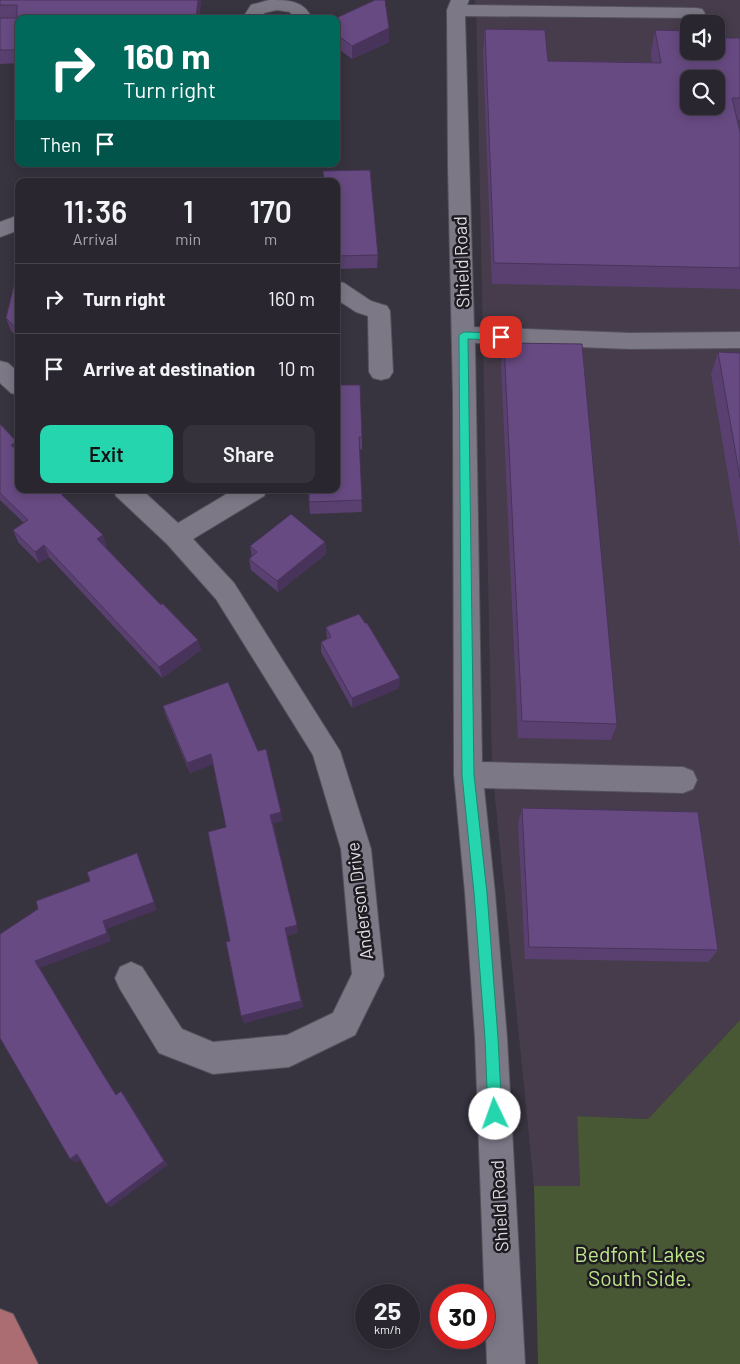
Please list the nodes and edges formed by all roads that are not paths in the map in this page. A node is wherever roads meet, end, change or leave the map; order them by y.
1 (458, 5) edge
2 (696, 13) dead end
3 (253, 15) edge
4 (301, 15) edge
5 (15, 224) edge
6 (0, 230) edge
7 (340, 291) edge
8 (464, 335) junction
9 (740, 340) edge
10 (0, 369) edge
11 (381, 372) dead end
12 (15, 383) edge
13 (129, 493) edge
14 (248, 493) edge
15 (176, 537) junction
16 (468, 775) junction
17 (682, 780) dead end
18 (131, 978) dead end
19 (0, 1327) edge
20 (19, 1364) edge
21 (506, 1364) edge

1 - 2 street
1 - 8 street, Shield Road
3 - 4 street
5 - 6 street
7 - 11 street
8 - 9 street
8 - 16 street, Shield Road
10 - 12 street
13 - 15 street, Anderson Drive
14 - 15 street
15 - 18 street, Anderson Drive
16 - 17 street
16 - 21 street, Shield Road
19 - 20 main road

